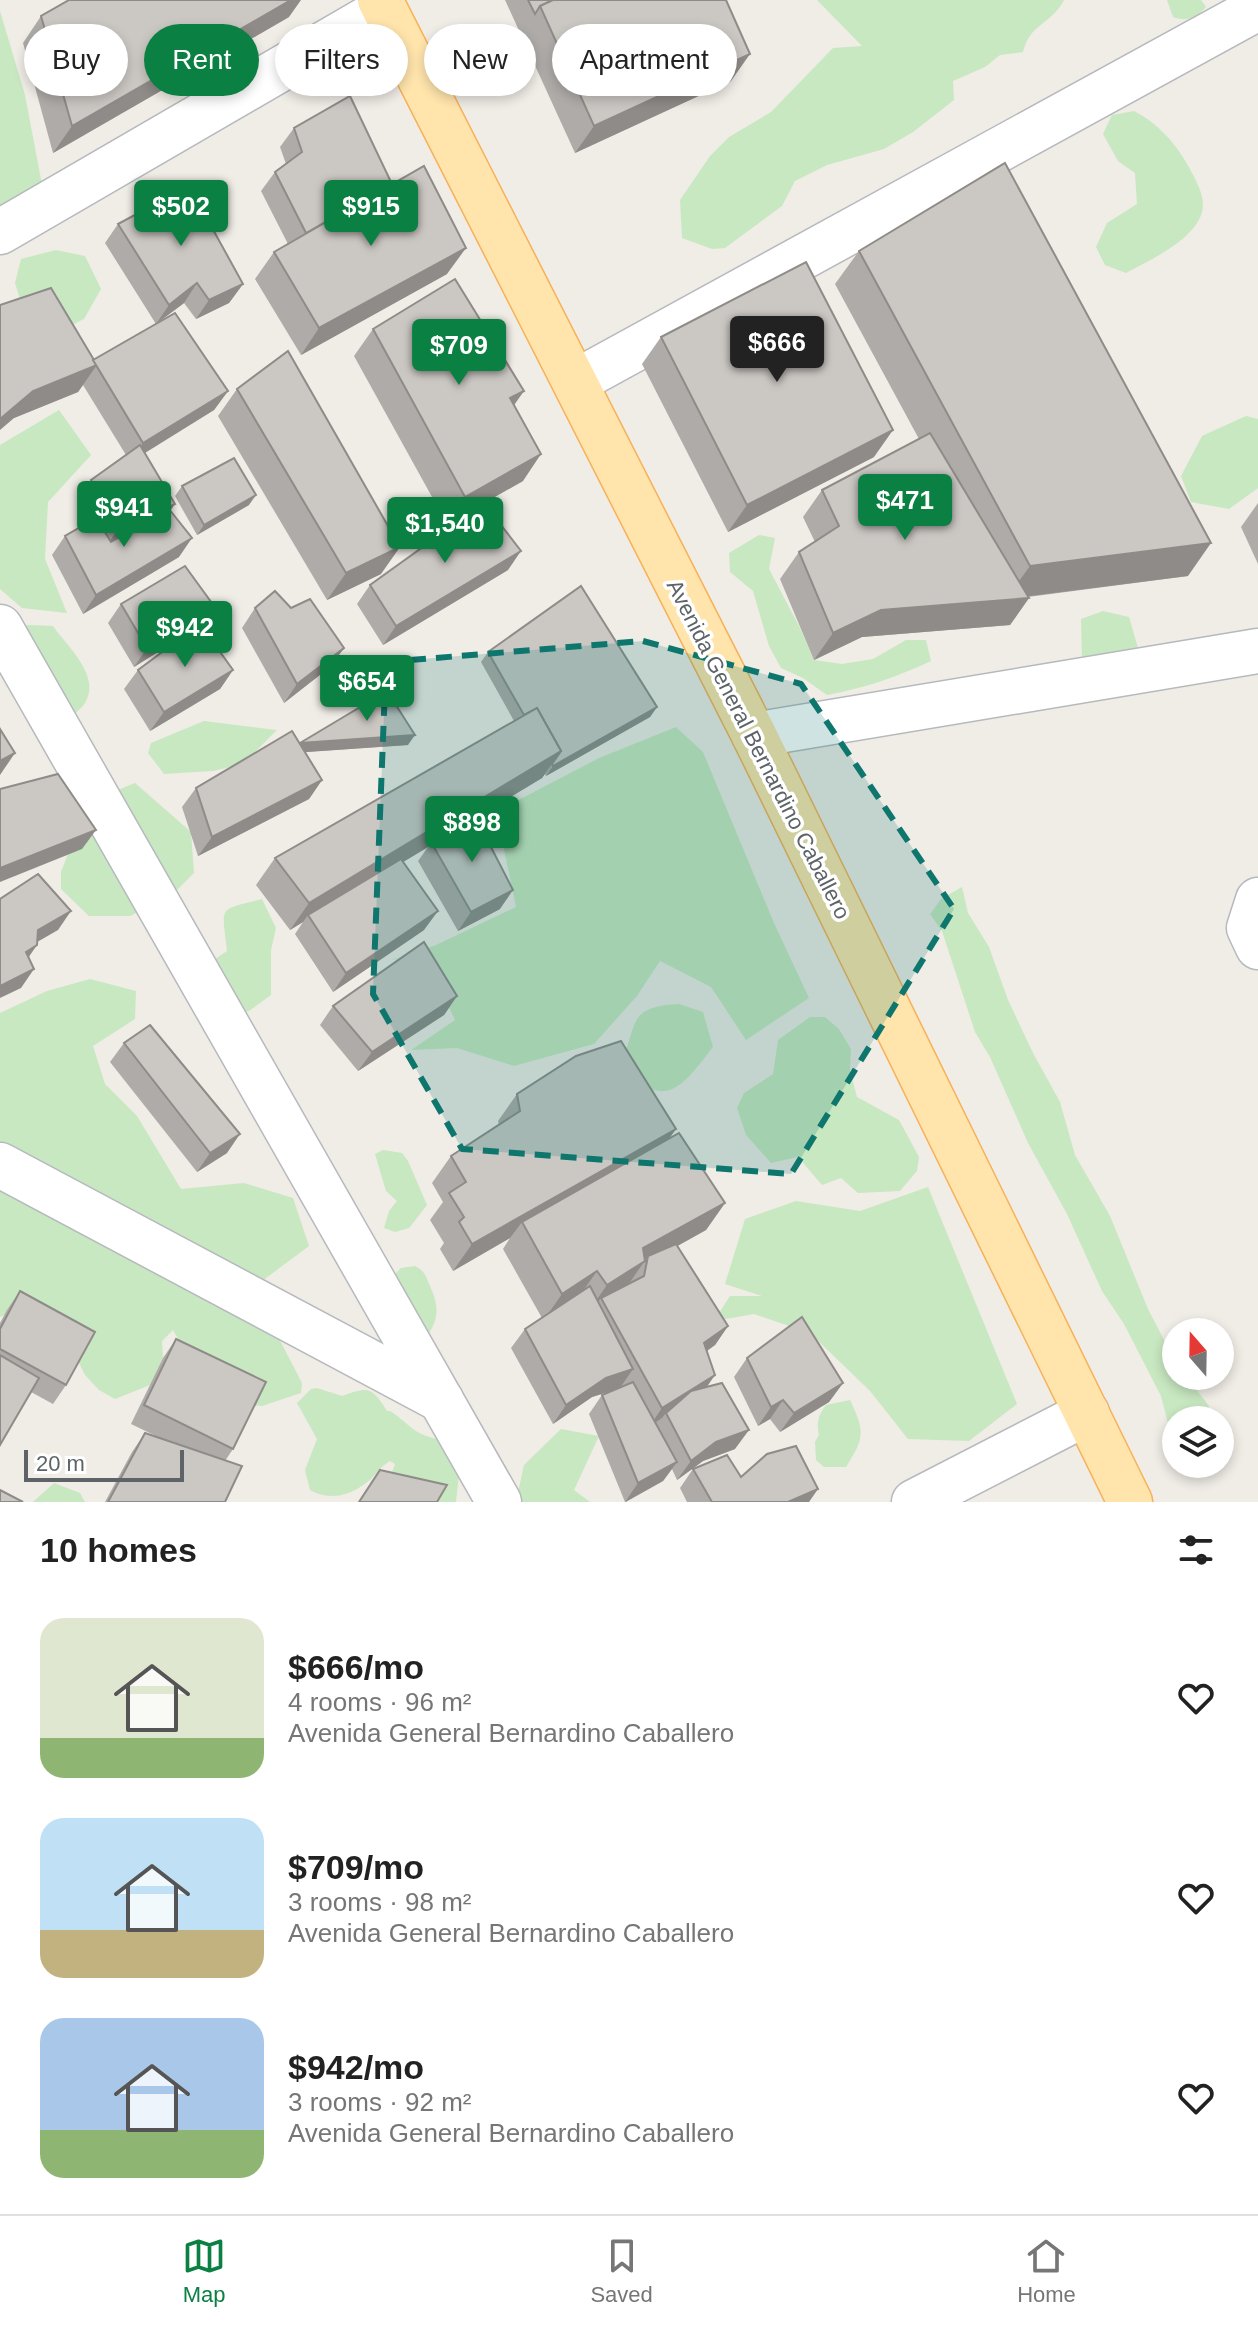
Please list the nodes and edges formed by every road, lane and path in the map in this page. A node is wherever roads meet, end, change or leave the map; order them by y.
1 (382, 4) edge
2 (1258, 8) edge
3 (0, 232) edge
4 (575, 382) junction
5 (0, 627) edge
6 (1258, 651) edge
7 (754, 735) junction
8 (1258, 900) edge
9 (1258, 947) edge
10 (0, 1165) edge
11 (441, 1400) junction
12 (1087, 1413) junction
13 (499, 1502) edge
14 (914, 1502) edge
15 (1130, 1502) edge

1 - 3 street
1 - 4 main road, Avenida General Bernardino Caballero
2 - 4 street
4 - 7 main road, Avenida General Bernardino Caballero
5 - 11 street
6 - 7 street
7 - 12 main road, Avenida General Bernardino Caballero
8 - 9 street
10 - 11 street
11 - 13 street
12 - 14 street
12 - 15 main road, Avenida General Bernardino Caballero

